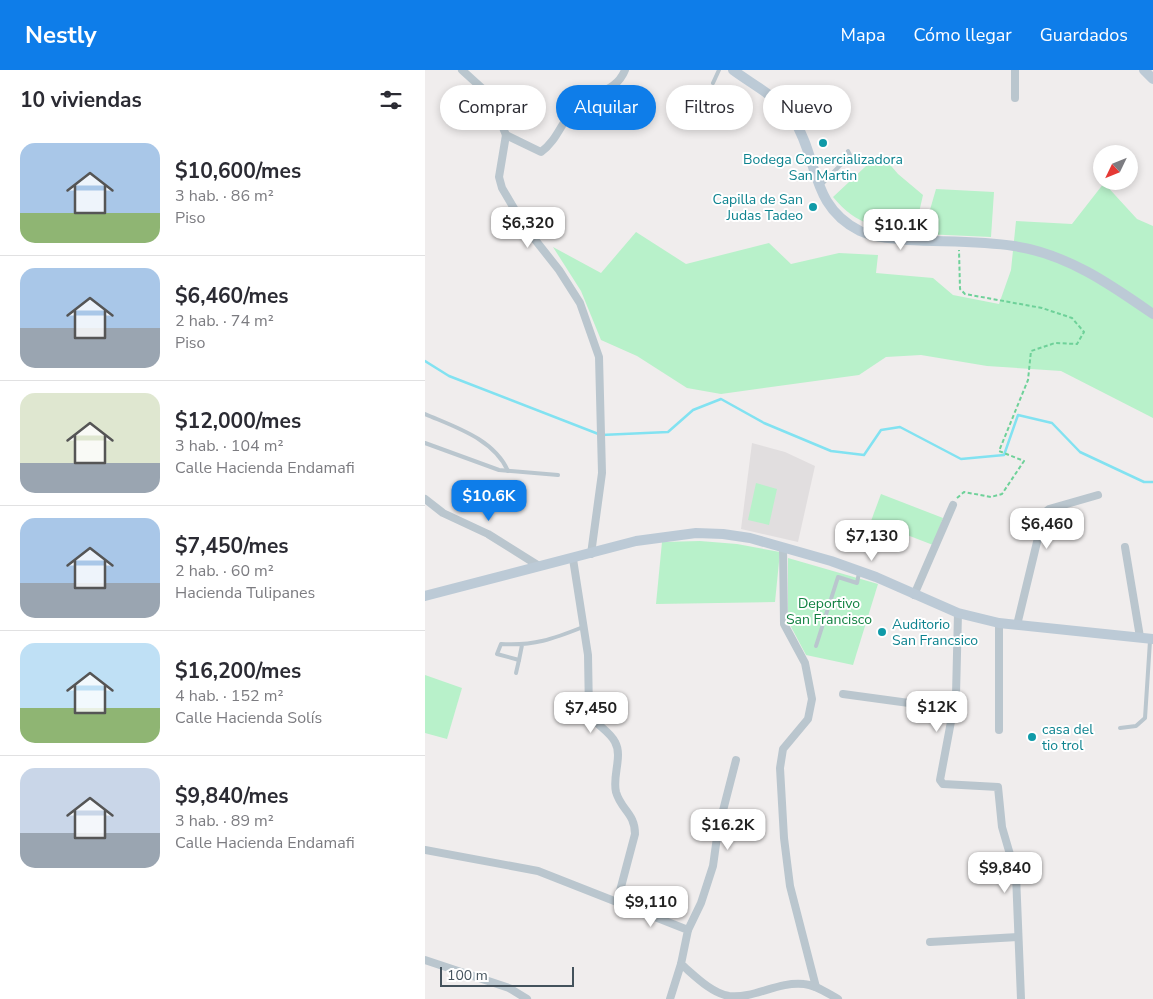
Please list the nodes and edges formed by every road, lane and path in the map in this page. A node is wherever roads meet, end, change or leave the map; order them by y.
1 (462, 70) edge
2 (625, 70) edge
3 (719, 70) edge
4 (733, 70) edge
5 (1015, 70) edge
6 (1145, 70) edge
7 (1153, 79) edge
8 (713, 82) dead end
9 (1015, 98) dead end
10 (506, 135) junction
11 (849, 151) dead end
12 (823, 183) dead end
13 (959, 250) dead end
14 (1153, 314) edge
15 (425, 414) edge
16 (425, 443) edge
17 (508, 471) junction
18 (558, 475) dead end
19 (1098, 495) dead end
20 (425, 499) edge
21 (953, 505) joint
22 (783, 547) junction
23 (1125, 547) dead end
24 (591, 554) junction
25 (573, 559) junction
26 (539, 566) junction
27 (860, 571) junction
28 (425, 596) edge
29 (914, 596) junction
30 (958, 613) junction
31 (999, 623) junction
32 (1017, 625) junction
33 (583, 627) junction
34 (1147, 638) edge
35 (521, 645) junction
36 (816, 646) dead end
37 (519, 660) junction
38 (516, 673) dead end
39 (843, 694) dead end
40 (953, 709) junction
41 (1120, 728) dead end
42 (999, 730) dead end
43 (737, 760) dead end
44 (425, 850) edge
45 (617, 902) junction
46 (688, 930) junction
47 (1018, 937) junction
48 (930, 942) dead end
49 (425, 960) edge
50 (681, 964) junction
51 (816, 987) junction
52 (527, 999) edge
53 (670, 999) edge
54 (839, 999) edge
55 (1021, 999) edge

1 - 10 street
2 - 10 street
3 - 8 lane
4 - 14 main road
5 - 9 street
6 - 7 main road
10 - 24 street
11 - 12 lane
13 - 21 path
15 - 17 lane
16 - 17 lane
17 - 18 lane
19 - 32 street
20 - 26 street
21 - 29 street
22 - 24 main road
22 - 27 main road
22 - 51 street
23 - 34 street
24 - 25 main road
25 - 26 main road
25 - 33 street
26 - 28 main road
27 - 29 main road
27 - 36 lane
29 - 30 main road
30 - 31 main road
30 - 40 street
31 - 32 main road
31 - 42 street
32 - 34 main road
33 - 35 lane
33 - 45 street
34 - 41 lane
35 - 37 lane
35 - 37 lane
37 - 38 lane
39 - 40 street
40 - 47 street
43 - 46 street
44 - 45 street
45 - 46 street
46 - 50 street
47 - 48 street
47 - 55 street
49 - 52 street
50 - 51 street
50 - 53 street
51 - 54 street

